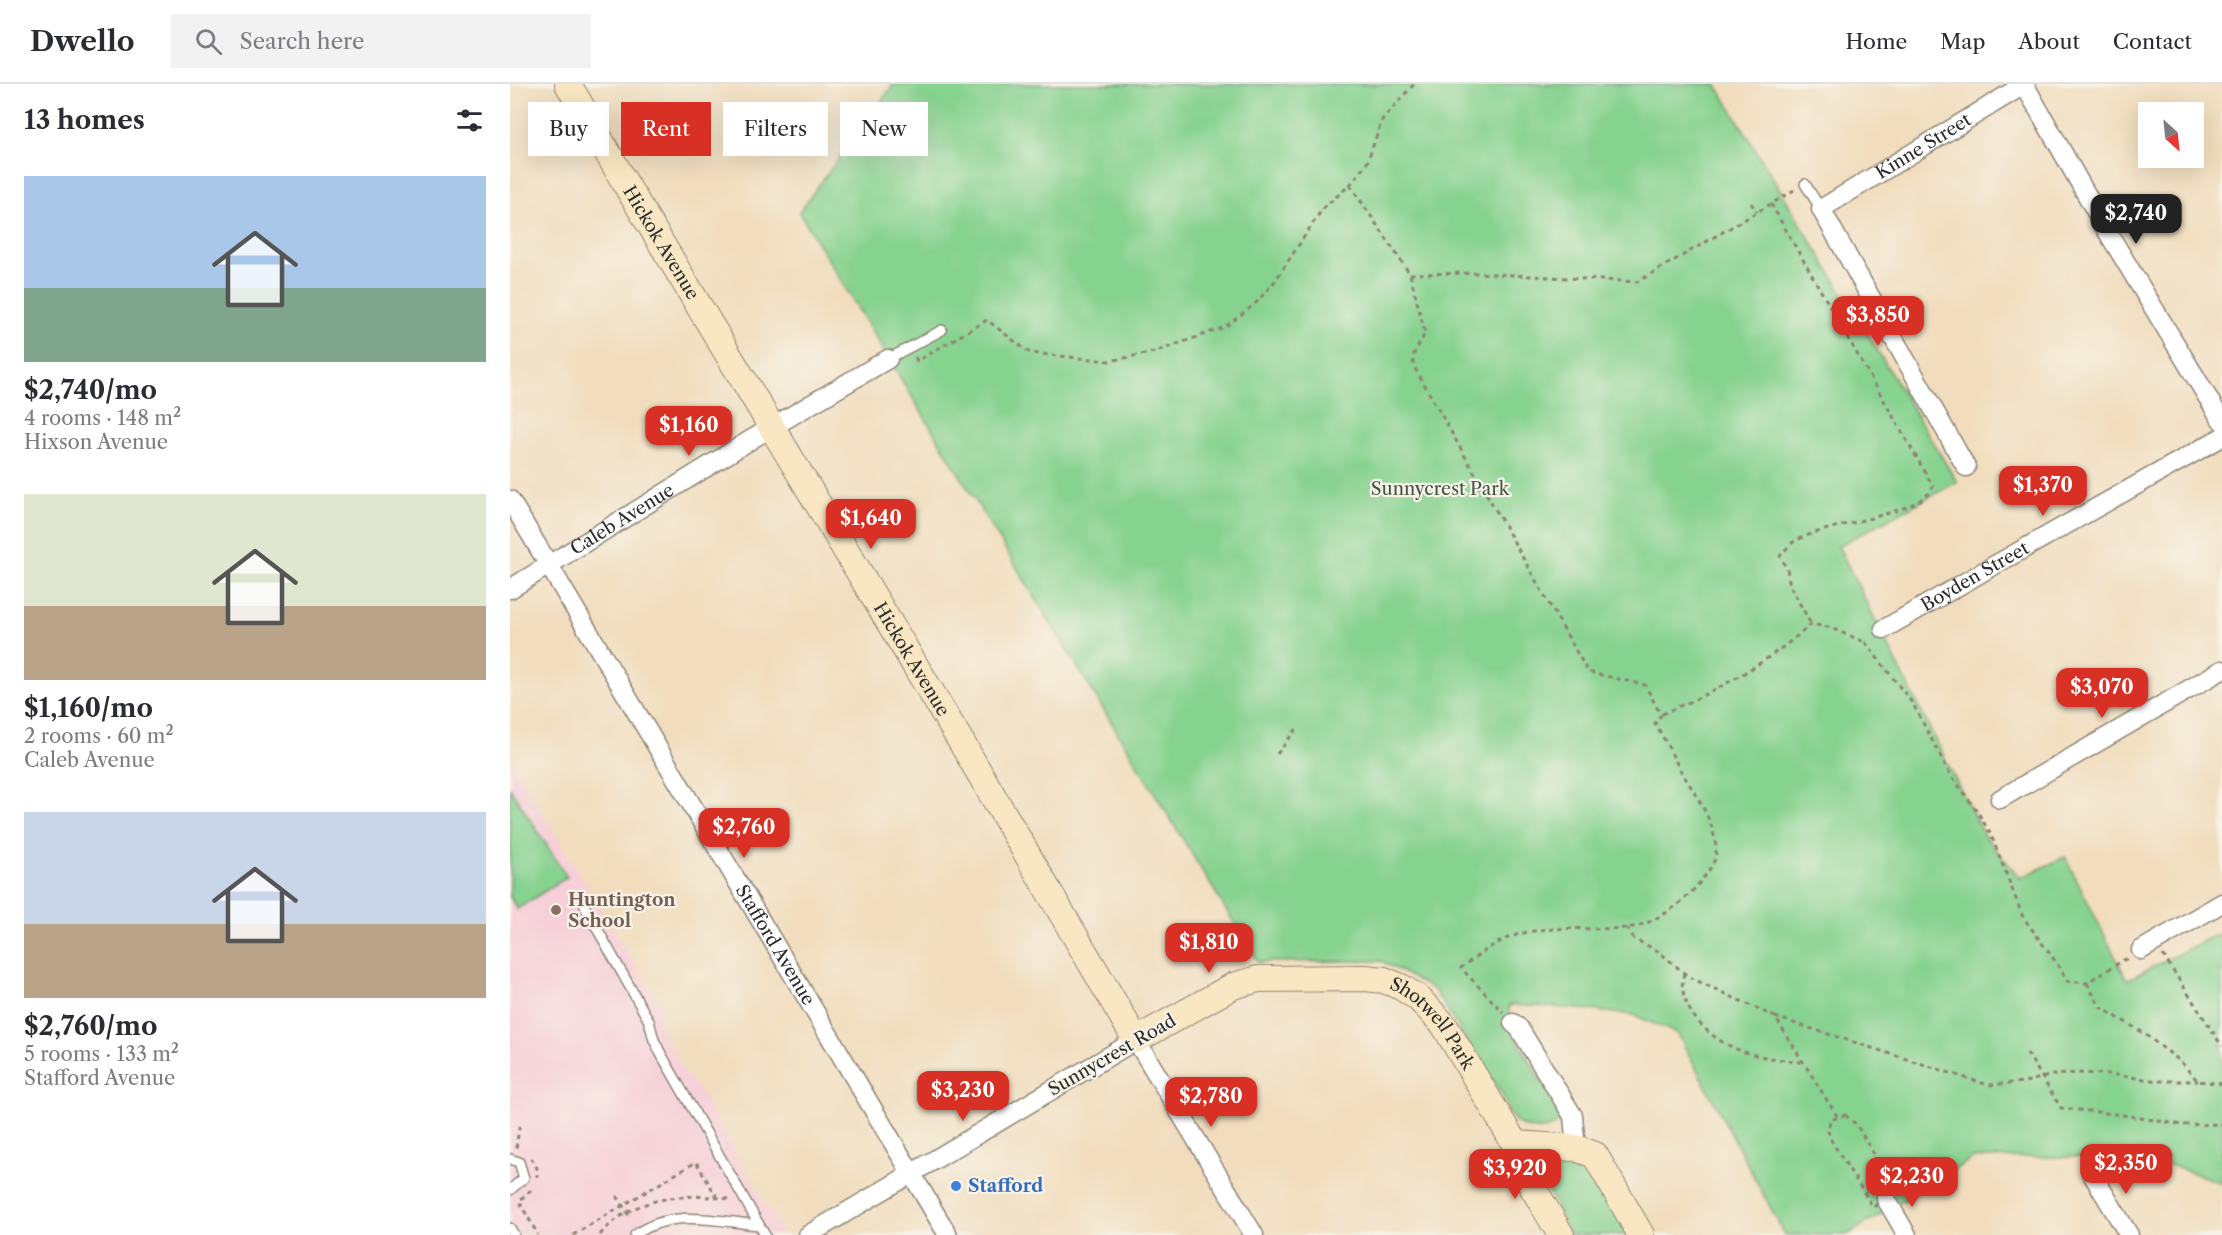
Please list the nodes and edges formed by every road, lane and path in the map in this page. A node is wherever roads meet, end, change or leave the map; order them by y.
1 (568, 84) edge
2 (1414, 84) edge
3 (2025, 84) edge
4 (1805, 184) joint
5 (1350, 185) junction
6 (1751, 203) dead end
7 (1771, 204) junction
8 (1821, 209) junction
9 (1757, 212) junction
10 (1410, 274) junction
11 (942, 330) dead end
12 (909, 348) junction
13 (888, 359) joint
14 (2222, 421) edge
15 (771, 428) junction
16 (2222, 437) edge
17 (1966, 467) dead end
18 (510, 500) edge
19 (548, 565) junction
20 (510, 589) edge
21 (1811, 624) junction
22 (1884, 630) dead end
23 (2222, 670) edge
24 (1661, 715) junction
25 (1298, 727) dead end
26 (1277, 754) dead end
27 (2000, 799) dead end
28 (2222, 903) edge
29 (585, 907) dead end
30 (1627, 928) junction
31 (2137, 952) junction
32 (1684, 973) junction
33 (1301, 977) joint
34 (2086, 983) junction
35 (1491, 997) dead end
36 (1775, 1017) junction
37 (1513, 1023) dead end
38 (1136, 1040) junction
39 (2222, 1046) edge
40 (2027, 1053) dead end
41 (1804, 1063) junction
42 (2042, 1078) junction
43 (2198, 1081) junction
44 (2222, 1084) edge
45 (1837, 1116) junction
46 (520, 1122) dead end
47 (2222, 1124) edge
48 (1515, 1144) junction
49 (1576, 1148) junction
50 (516, 1150) dead end
51 (510, 1159) edge
52 (911, 1174) junction
53 (2092, 1174) dead end
54 (510, 1190) edge
55 (618, 1197) dead end
56 (717, 1197) junction
57 (729, 1199) dead end
58 (1886, 1199) junction
59 (623, 1206) junction
60 (628, 1214) junction
61 (759, 1225) junction
62 (510, 1228) edge
63 (514, 1235) edge
64 (573, 1235) edge
65 (600, 1235) edge
66 (634, 1235) edge
67 (765, 1235) edge
68 (808, 1235) edge
69 (948, 1235) edge
70 (1254, 1235) edge
71 (1561, 1235) edge
72 (1641, 1235) edge
73 (1907, 1235) edge
74 (2129, 1235) edge

1 - 15 street, Hickok Avenue
2 - 5 path
3 - 8 street, Kinne Street
3 - 14 street
4 - 7 path
4 - 8 lane
5 - 10 path
5 - 12 path
6 - 9 path
7 - 9 path
7 - 21 path
8 - 17 street
9 - 10 path
10 - 24 path
11 - 12 lane
12 - 13 lane
13 - 15 street, Caleb Avenue
15 - 19 street, Caleb Avenue
15 - 38 street, Hickok Avenue
16 - 22 street, Boyden Street
18 - 19 street, Stafford Avenue
19 - 20 street, Caleb Avenue
19 - 52 street, Stafford Avenue
21 - 24 path
21 - 34 path
23 - 27 street
24 - 30 path
25 - 26 path
28 - 31 street
29 - 61 lane
30 - 32 path
30 - 35 path
31 - 34 path
31 - 39 path
32 - 36 path
32 - 41 path
33 - 38 street, Sunnycrest Road
33 - 48 street, Shotwell Park
34 - 43 path
36 - 41 path
36 - 42 path
37 - 49 street
38 - 52 street, Sunnycrest Road
38 - 70 street, Hickok Avenue
40 - 42 path
41 - 45 path
42 - 43 path
42 - 47 path
43 - 44 path
45 - 58 path
45 - 58 path
46 - 50 path
48 - 49 street
48 - 71 street, Shotwell Park
49 - 72 street
51 - 54 lane
52 - 68 street, Sunnycrest Road
52 - 69 street, Stafford Avenue
53 - 74 street
55 - 59 path
56 - 57 path
56 - 59 path
56 - 60 path
58 - 73 street
59 - 60 path
59 - 64 path
60 - 65 path
61 - 66 lane
61 - 67 lane
62 - 63 lane

